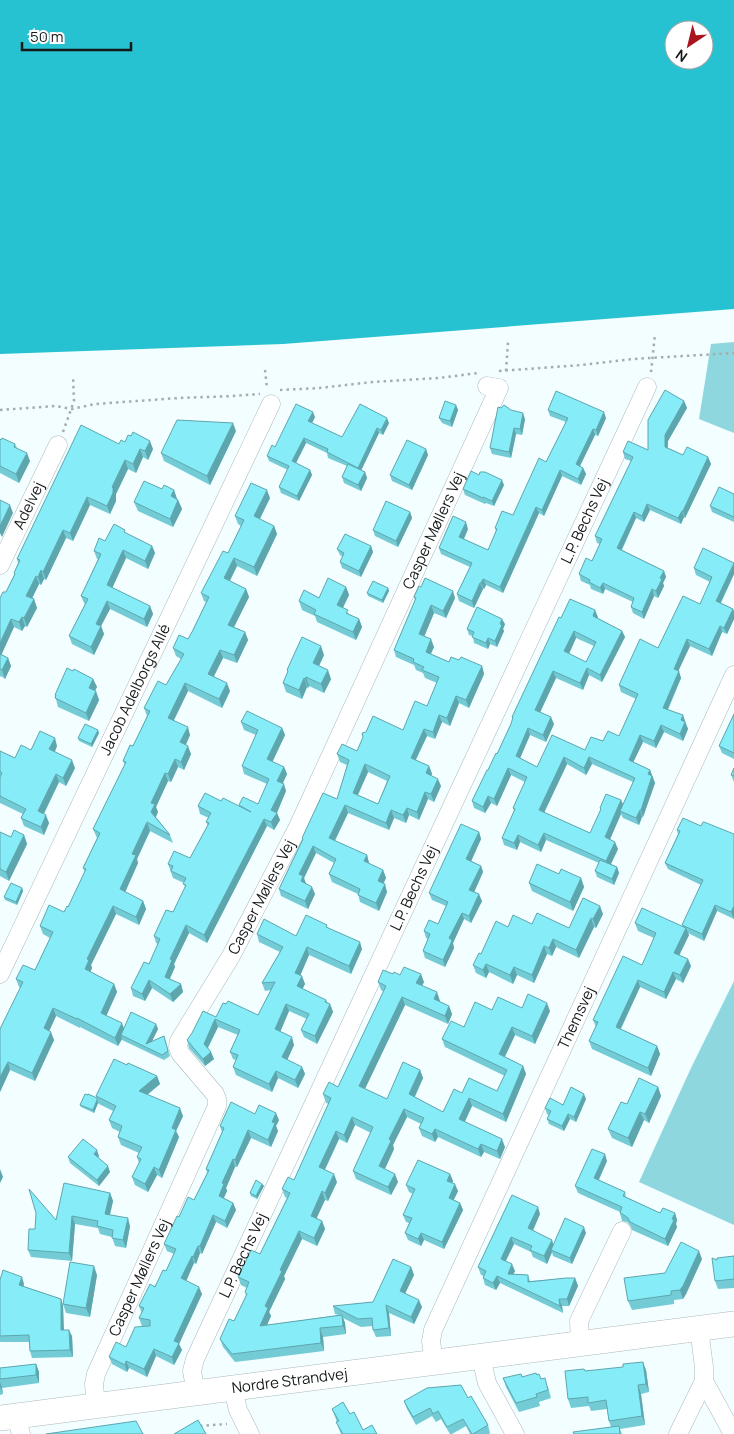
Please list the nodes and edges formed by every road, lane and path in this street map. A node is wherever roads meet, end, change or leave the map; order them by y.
1 (654, 334) dead end
2 (508, 342) dead end
3 (734, 353) edge
4 (653, 358) junction
5 (266, 370) dead end
6 (506, 370) junction
7 (498, 371) dead end
8 (73, 376) dead end
9 (490, 382) junction
10 (648, 387) joint
11 (270, 394) junction
12 (72, 409) junction
13 (0, 410) edge
14 (58, 445) joint
15 (0, 565) edge
16 (734, 675) edge
17 (0, 974) edge
18 (622, 1231) dead end
19 (734, 1324) edge
20 (699, 1328) junction
21 (580, 1344) junction
22 (481, 1357) junction
23 (434, 1362) junction
24 (704, 1381) junction
25 (234, 1389) junction
26 (196, 1393) junction
27 (96, 1406) junction
28 (12, 1423) edge
29 (200, 1426) edge
30 (247, 1428) edge
31 (515, 1434) edge
32 (678, 1434) edge
33 (733, 1434) edge

1 - 4 path
2 - 6 path
3 - 4 path
4 - 6 path
4 - 10 path
5 - 11 path
6 - 7 path
6 - 9 path
8 - 12 path
9 - 11 path
9 - 27 street, Casper Møllers Vej
10 - 26 street, L.P. Bechs Vej
11 - 12 path
11 - 17 street, Jacob Adelborgs Allé
12 - 13 path
12 - 14 path
14 - 15 street, Adelvej
16 - 23 street, Themsvej
18 - 21 street
19 - 20 street, Nordre Strandvej
20 - 21 street, Nordre Strandvej
20 - 24 street
21 - 22 street, Nordre Strandvej
22 - 23 street, Nordre Strandvej
22 - 31 street
23 - 25 street, Nordre Strandvej
24 - 32 street
24 - 33 street
25 - 26 street, Nordre Strandvej
25 - 30 street
26 - 27 street, Nordre Strandvej
27 - 28 street, Nordre Strandvej
29 - 30 path

